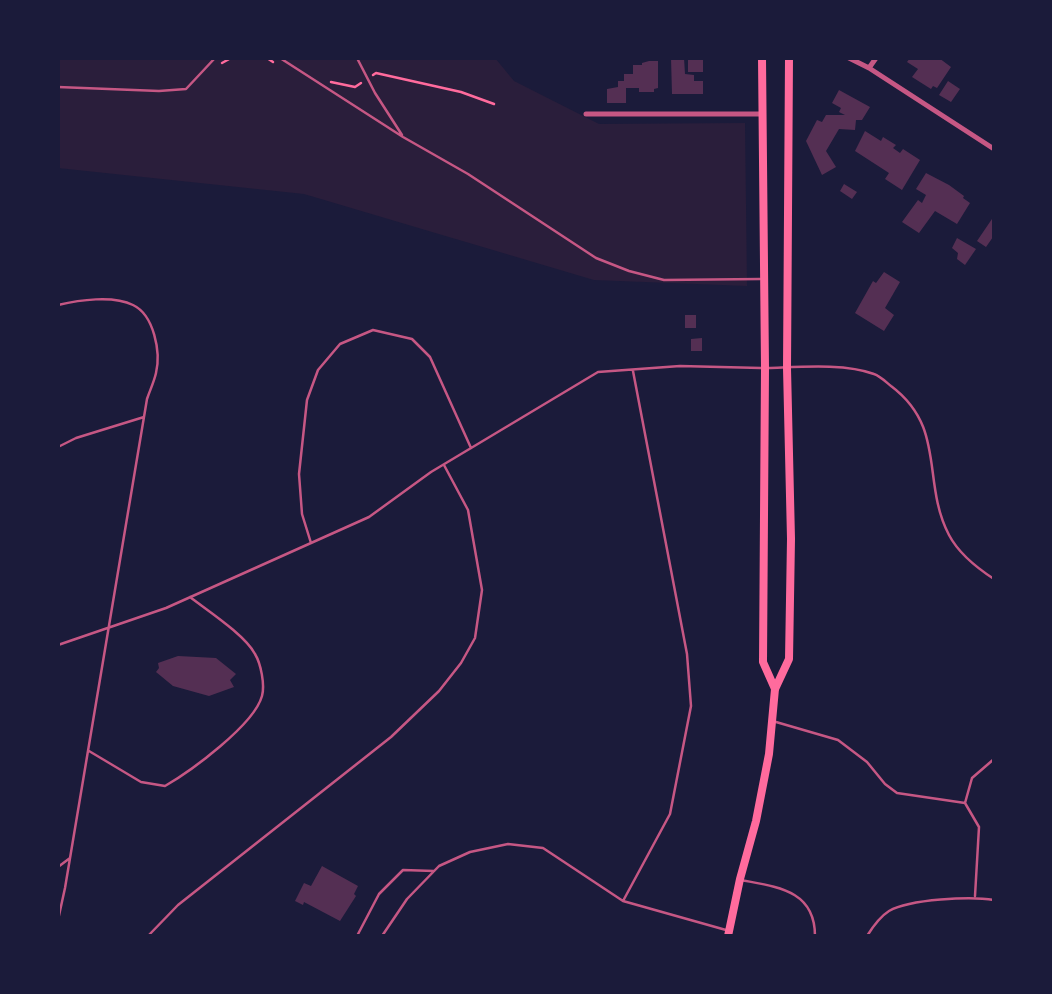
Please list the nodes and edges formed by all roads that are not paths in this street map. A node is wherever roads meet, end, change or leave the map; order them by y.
1 (215, 58) edge
2 (280, 58) edge
3 (357, 58) edge
4 (762, 58) edge
5 (789, 58) edge
6 (849, 58) edge
7 (876, 58) edge
8 (869, 68) junction
9 (58, 87) edge
10 (586, 114) dead end
11 (762, 114) junction
12 (403, 137) junction
13 (994, 149) edge
14 (764, 279) junction
15 (58, 305) edge
16 (765, 368) junction
17 (786, 368) junction
18 (633, 370) junction
19 (144, 417) junction
20 (58, 447) edge
21 (471, 448) junction
22 (444, 465) junction
23 (311, 543) junction
24 (994, 579) edge
25 (190, 597) junction
26 (110, 627) junction
27 (58, 645) edge
28 (775, 689) junction
29 (773, 721) junction
30 (89, 751) junction
31 (994, 759) edge
32 (965, 803) junction
33 (70, 858) junction
34 (58, 867) edge
35 (434, 871) junction
36 (740, 880) junction
37 (975, 897) junction
38 (994, 900) edge
39 (623, 901) junction
40 (58, 920) edge
41 (729, 933) edge
42 (148, 936) edge
43 (357, 936) edge
44 (382, 936) edge
45 (815, 936) edge
46 (867, 936) edge

1 - 9 lane
2 - 12 lane
3 - 12 lane
4 - 11 main road
5 - 17 main road
6 - 8 street
7 - 8 street
8 - 13 street
10 - 11 street
11 - 14 main road
12 - 14 lane
14 - 16 main road
15 - 19 lane
16 - 17 lane
16 - 18 lane
16 - 28 main road
17 - 24 lane
17 - 28 main road
18 - 21 lane
18 - 39 lane
19 - 20 lane
19 - 26 lane
21 - 22 lane
21 - 23 lane
22 - 23 lane
22 - 42 lane
23 - 25 lane
25 - 26 lane
25 - 30 lane
26 - 27 lane
26 - 30 lane
28 - 29 main road
29 - 32 lane
29 - 36 main road
30 - 33 lane
31 - 32 lane
32 - 37 lane
33 - 34 lane
33 - 40 lane
35 - 39 lane
35 - 43 lane
35 - 44 lane
36 - 41 main road
36 - 45 lane
37 - 38 lane
37 - 46 lane
39 - 41 lane

